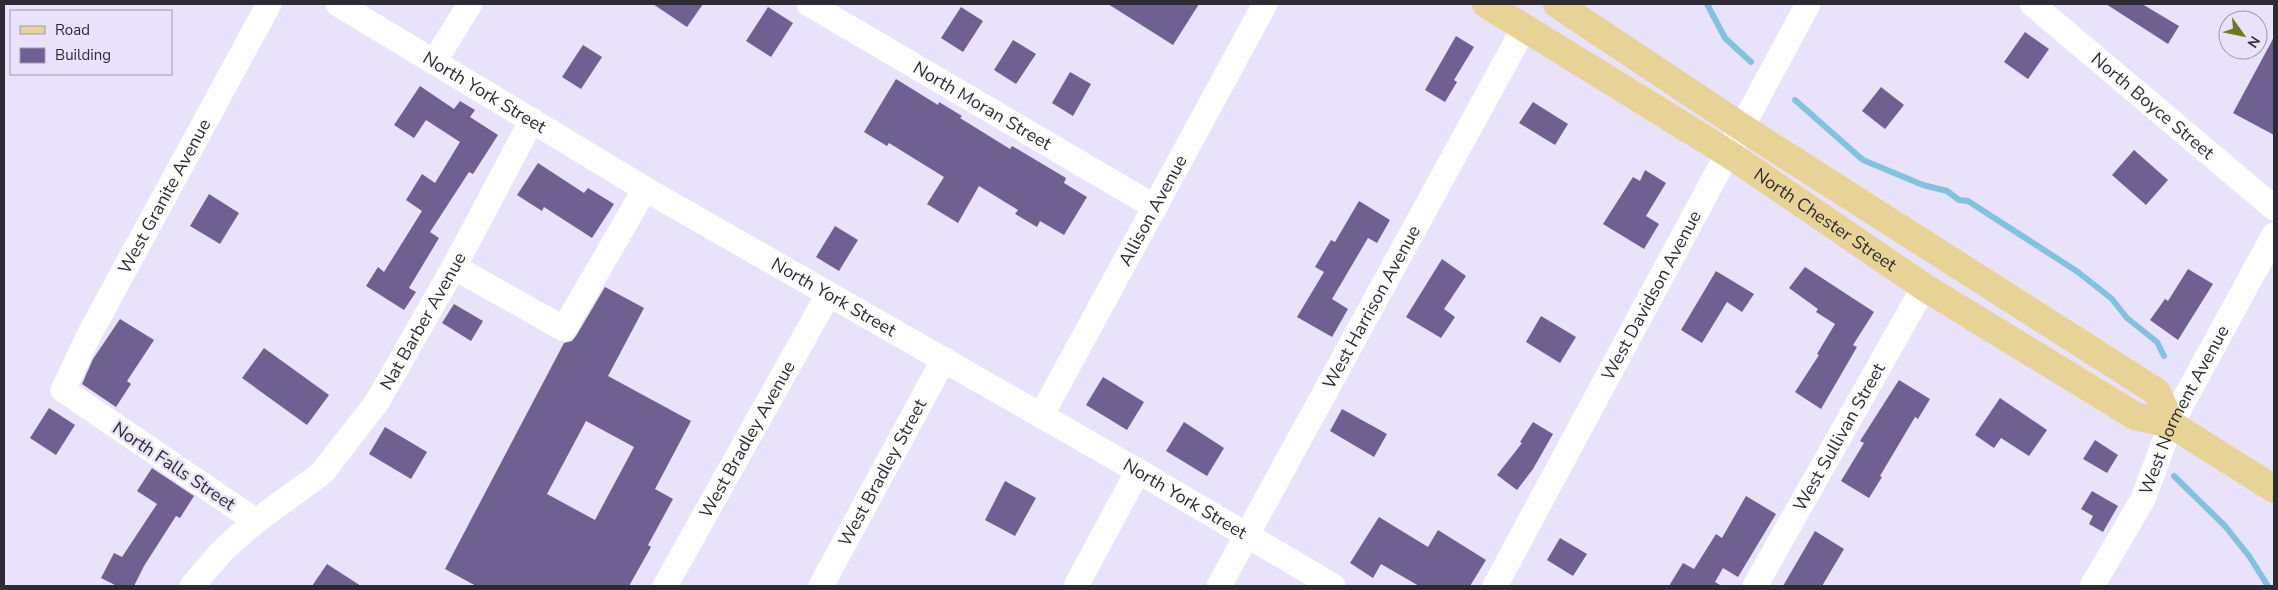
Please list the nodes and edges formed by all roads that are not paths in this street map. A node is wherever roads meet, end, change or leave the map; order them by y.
1 (269, 4) edge
2 (338, 4) edge
3 (470, 4) edge
4 (809, 4) edge
5 (1263, 4) edge
6 (1486, 4) edge
7 (1556, 4) edge
8 (1808, 4) edge
9 (2032, 4) edge
10 (1524, 28) junction
11 (434, 62) junction
12 (532, 120) junction
13 (1742, 128) junction
14 (1729, 154) junction
15 (645, 188) junction
16 (1155, 207) junction
17 (2274, 208) edge
18 (2274, 235) edge
19 (454, 267) junction
20 (1924, 287) junction
21 (828, 295) junction
22 (944, 359) junction
23 (63, 390) joint
24 (1041, 416) junction
25 (2171, 424) junction
26 (1138, 471) junction
27 (2274, 489) edge
28 (256, 521) junction
29 (1246, 536) junction
30 (192, 586) edge
31 (665, 586) edge
32 (821, 586) edge
33 (1076, 586) edge
34 (1219, 586) edge
35 (1333, 586) edge
36 (1495, 586) edge
37 (1755, 586) edge
38 (2092, 586) edge

1 - 23 street, West Granite Avenue
2 - 11 street, North York Street
3 - 11 street
4 - 16 street, North Moran Street
5 - 16 street, Allison Avenue
6 - 10 main road, North Chester Street
7 - 13 main road, North Chester Street
8 - 13 street, West Davidson Avenue
9 - 17 street, North Boyce Street
10 - 14 main road, North Chester Street
10 - 29 street, West Harrison Avenue
11 - 12 street, North York Street
12 - 15 street, North York Street
12 - 19 street, Nat Barber Avenue
13 - 14 street, West Davidson Avenue
13 - 25 main road, North Chester Street
14 - 20 main road, North Chester Street
14 - 36 street, West Davidson Avenue
15 - 19 street
15 - 21 street, North York Street
16 - 24 street, Allison Avenue
18 - 25 street, West Norment Avenue
19 - 28 street, Nat Barber Avenue
20 - 25 main road, North Chester Street
20 - 37 street, West Sullivan Street
21 - 22 street, North York Street
21 - 31 street, West Bradley Avenue
22 - 24 street, North York Street
22 - 32 street, West Bradley Street
23 - 28 street, North Falls Street
24 - 26 street, North York Street
25 - 27 main road, North Chester Street
25 - 38 street, West Norment Avenue
26 - 29 street, North York Street
26 - 33 street
28 - 30 street
29 - 34 street, West Harrison Avenue
29 - 35 street, North York Street

